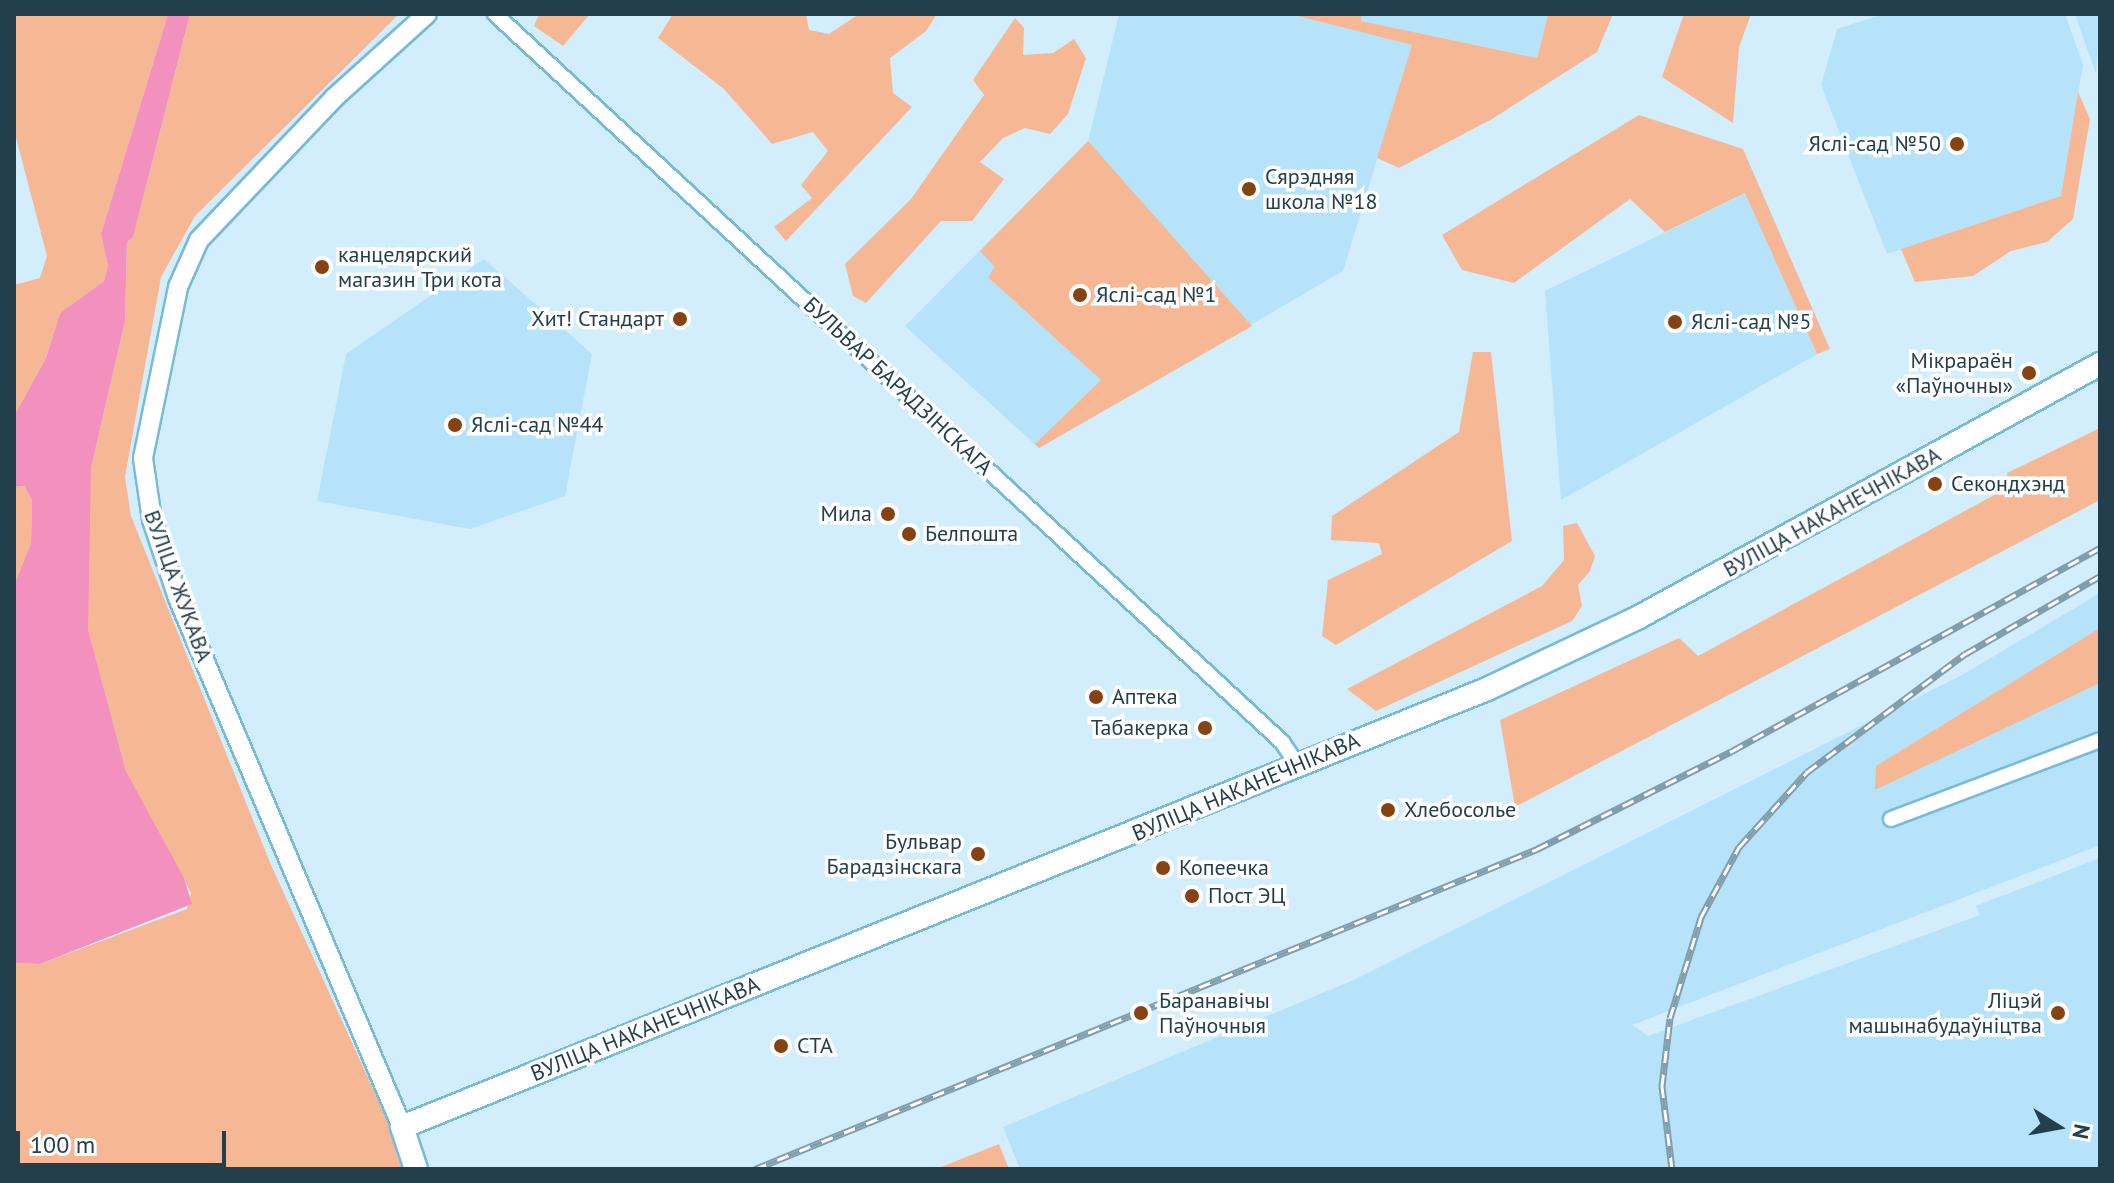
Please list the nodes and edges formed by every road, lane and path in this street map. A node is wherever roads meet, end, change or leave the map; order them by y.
1 (427, 14) edge
2 (495, 14) edge
3 (2100, 364) edge
4 (2100, 740) edge
5 (1296, 763) junction
6 (1891, 819) dead end
7 (402, 1127) junction
8 (416, 1169) edge

1 - 7 street, ВУЛІЦА ЖУКАВА
2 - 5 street, БУЛЬВАР БАРАДЗІНСКАГА
3 - 5 main road, ВУЛІЦА НАКАНЕЧНІКАВА
4 - 6 street
5 - 7 main road, ВУЛІЦА НАКАНЕЧНІКАВА
7 - 8 main road

